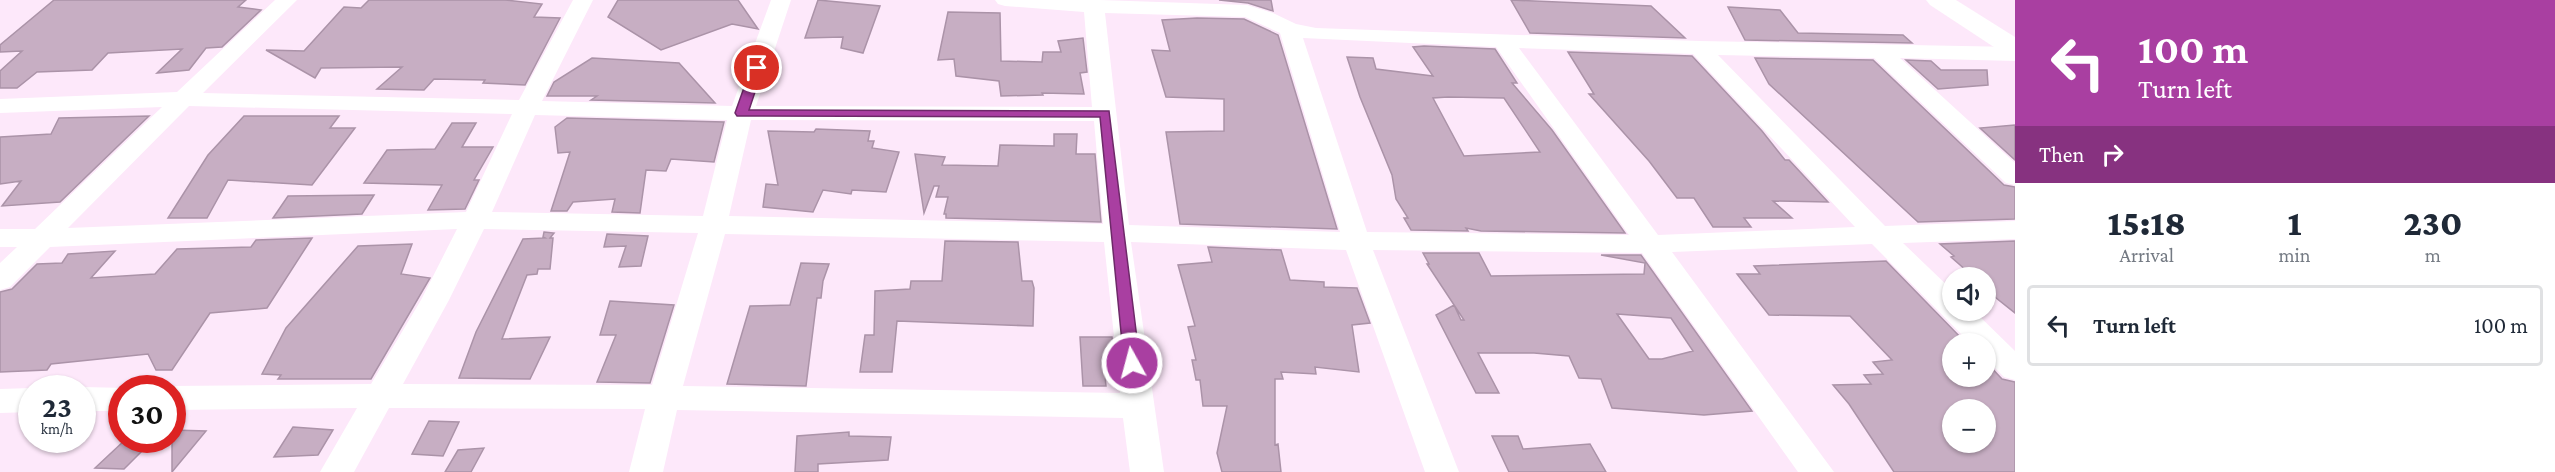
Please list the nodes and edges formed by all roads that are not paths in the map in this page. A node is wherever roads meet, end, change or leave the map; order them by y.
1 (287, 0) edge
2 (583, 0) edge
3 (781, 0) edge
4 (1005, 0) edge
5 (1939, 0) edge
6 (1094, 6) junction
7 (1272, 9) edge
8 (1290, 30) junction
9 (1503, 42) junction
10 (1699, 48) junction
11 (2015, 49) edge
12 (1880, 52) junction
13 (2015, 54) edge
14 (183, 99) junction
15 (0, 106) edge
16 (526, 107) junction
17 (741, 113) junction
18 (1105, 114) junction
19 (2015, 177) edge
20 (476, 220) junction
21 (714, 225) junction
22 (2015, 230) edge
23 (1117, 233) junction
24 (1878, 235) junction
25 (0, 238) edge
26 (42, 238) junction
27 (1356, 241) junction
28 (1652, 244) junction
29 (0, 280) edge
30 (1942, 297) edge
31 (1966, 321) edge
32 (2015, 369) edge
33 (382, 395) junction
34 (186, 398) edge
35 (664, 398) junction
36 (0, 400) edge
37 (18, 400) edge
38 (1137, 406) junction
39 (337, 472) edge
40 (645, 472) edge
41 (1147, 472) edge
42 (1442, 472) edge
43 (1817, 472) edge

1 - 14 street
2 - 16 street
3 - 17 street
4 - 6 street
5 - 11 street
6 - 7 street
6 - 18 street
7 - 8 street
8 - 9 street
8 - 27 street
9 - 10 street
9 - 28 street
10 - 12 street
10 - 24 street
12 - 13 street
12 - 19 street
14 - 15 street
14 - 16 street
14 - 26 street
16 - 17 street
16 - 20 street
17 - 18 street
17 - 21 street
18 - 23 street
20 - 21 street
20 - 26 street
20 - 33 street
21 - 23 street
21 - 35 street
22 - 24 street
23 - 27 street
23 - 38 street
24 - 28 street
24 - 30 street
25 - 26 street
26 - 29 street
27 - 28 street
27 - 42 street
28 - 43 street
31 - 32 street
33 - 34 street
33 - 35 street
33 - 39 street
35 - 38 street
35 - 40 street
36 - 37 street
38 - 41 street

